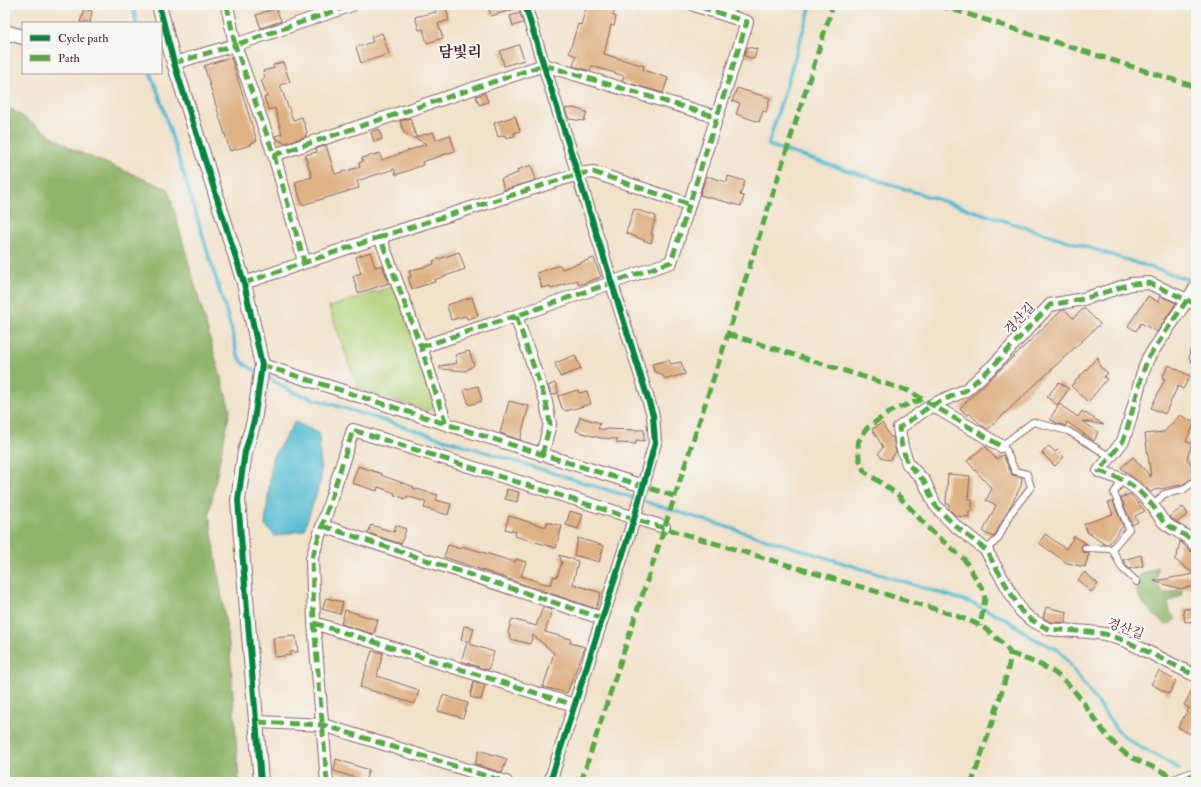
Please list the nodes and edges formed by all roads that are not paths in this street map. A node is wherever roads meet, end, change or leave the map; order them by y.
1 (159, 5) edge
2 (227, 5) edge
3 (352, 5) edge
4 (525, 5) edge
5 (694, 5) edge
6 (332, 8) edge
7 (161, 22) edge
8 (162, 30) edge
9 (5, 32) edge
10 (22, 37) edge
11 (235, 45) junction
12 (166, 63) edge
13 (544, 65) junction
14 (716, 116) junction
15 (274, 155) junction
16 (578, 174) junction
17 (688, 204) junction
18 (380, 236) junction
19 (304, 261) junction
20 (244, 283) junction
21 (613, 283) junction
22 (1193, 296) edge
23 (516, 316) junction
24 (421, 347) junction
25 (1196, 353) edge
26 (1196, 357) edge
27 (262, 365) junction
28 (932, 405) junction
29 (446, 424) junction
30 (1001, 446) junction
31 (542, 455) junction
32 (1111, 457) junction
33 (1123, 478) junction
34 (1196, 480) edge
35 (643, 486) junction
36 (1153, 506) junction
37 (634, 518) junction
38 (322, 526) junction
39 (664, 527) dead end
40 (1196, 546) edge
41 (1085, 548) dead end
42 (1112, 549) junction
43 (986, 550) junction
44 (1137, 582) dead end
45 (601, 618) junction
46 (314, 623) junction
47 (1196, 676) edge
48 (574, 705) junction
49 (258, 722) junction
50 (324, 725) junction
51 (1196, 774) edge
52 (261, 782) edge
53 (327, 782) edge
54 (506, 782) edge
55 (550, 782) edge
56 (1174, 782) edge

1 - 7 street
2 - 11 street
3 - 6 street
4 - 13 street
5 - 14 street
6 - 11 street
8 - 12 street
9 - 10 street
11 - 12 street
11 - 15 street
12 - 20 street
13 - 14 street
13 - 15 street
13 - 16 street
14 - 17 street
15 - 19 street
16 - 17 street
16 - 18 street
16 - 21 street
17 - 21 street
18 - 19 street
18 - 24 street
19 - 20 street
20 - 27 street
21 - 23 street
21 - 35 street
22 - 28 street, 경산길
22 - 32 street, 경산길
23 - 24 street
23 - 31 street
24 - 29 street
25 - 26 street
27 - 29 street
27 - 49 street
28 - 30 street
28 - 43 street, 경산길
29 - 31 street
30 - 32 lane
30 - 43 lane
31 - 35 street
32 - 33 street, 경산길
33 - 36 street, 경산길
33 - 42 lane
34 - 36 lane
35 - 37 street
36 - 40 street, 경산길
37 - 38 street
37 - 39 street
37 - 45 street
38 - 45 street
38 - 46 street
41 - 42 lane
42 - 44 lane
43 - 47 street, 경산길
45 - 48 street
46 - 48 street
46 - 50 street
48 - 55 street
49 - 50 street
49 - 52 street
50 - 53 street
50 - 54 street
51 - 56 street

